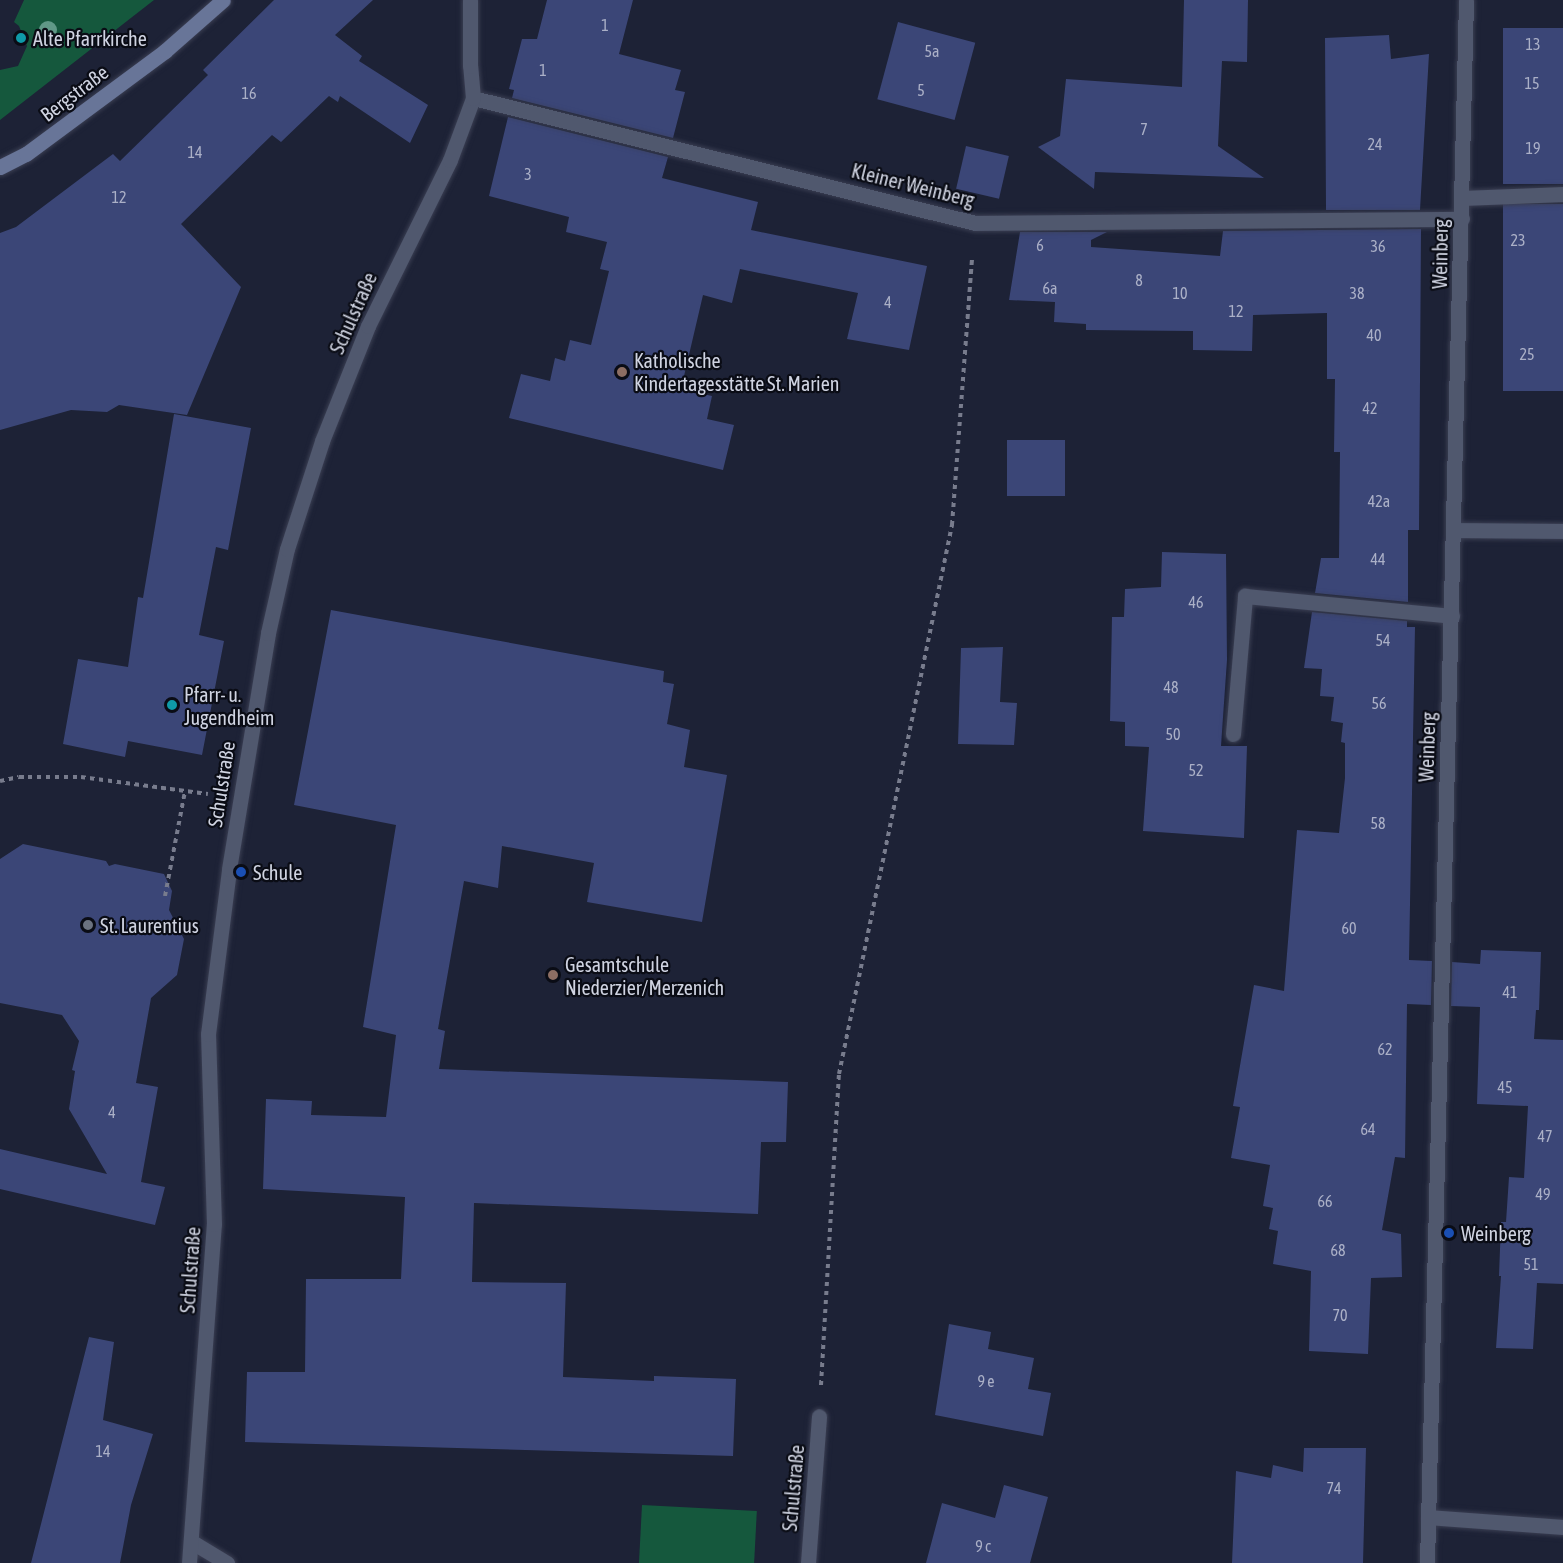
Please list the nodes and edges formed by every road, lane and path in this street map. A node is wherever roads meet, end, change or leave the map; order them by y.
1 (223, 0) edge
2 (470, 0) edge
3 (1466, 0) edge
4 (473, 99) junction
5 (0, 167) edge
6 (1563, 194) edge
7 (1463, 198) junction
8 (1462, 219) junction
9 (975, 223) junction
10 (1454, 530) junction
11 (1563, 531) edge
12 (1452, 616) junction
13 (1233, 734) dead end
14 (0, 781) edge
15 (185, 791) junction
16 (240, 797) junction
17 (165, 896) dead end
18 (819, 1416) joint
19 (1428, 1517) junction
20 (1563, 1527) edge
21 (192, 1542) junction
22 (189, 1563) edge
23 (227, 1563) edge
24 (808, 1563) edge
25 (1427, 1563) edge

1 - 5 street, Bergstraße
2 - 4 street, Schulstraße
3 - 7 street, Weinberg
4 - 9 street, Kleiner Weinberg
4 - 16 street, Schulstraße
6 - 7 street
7 - 8 street, Weinberg
8 - 9 street, Kleiner Weinberg
8 - 10 street, Weinberg
9 - 18 path
10 - 11 street
10 - 12 street, Weinberg
12 - 13 street
12 - 19 street, Weinberg
14 - 15 path
15 - 16 path
15 - 17 path
16 - 21 street, Schulstraße
18 - 24 street, Schulstraße
19 - 20 street
19 - 25 street, Weinberg
21 - 22 street, Schulstraße
21 - 23 street

